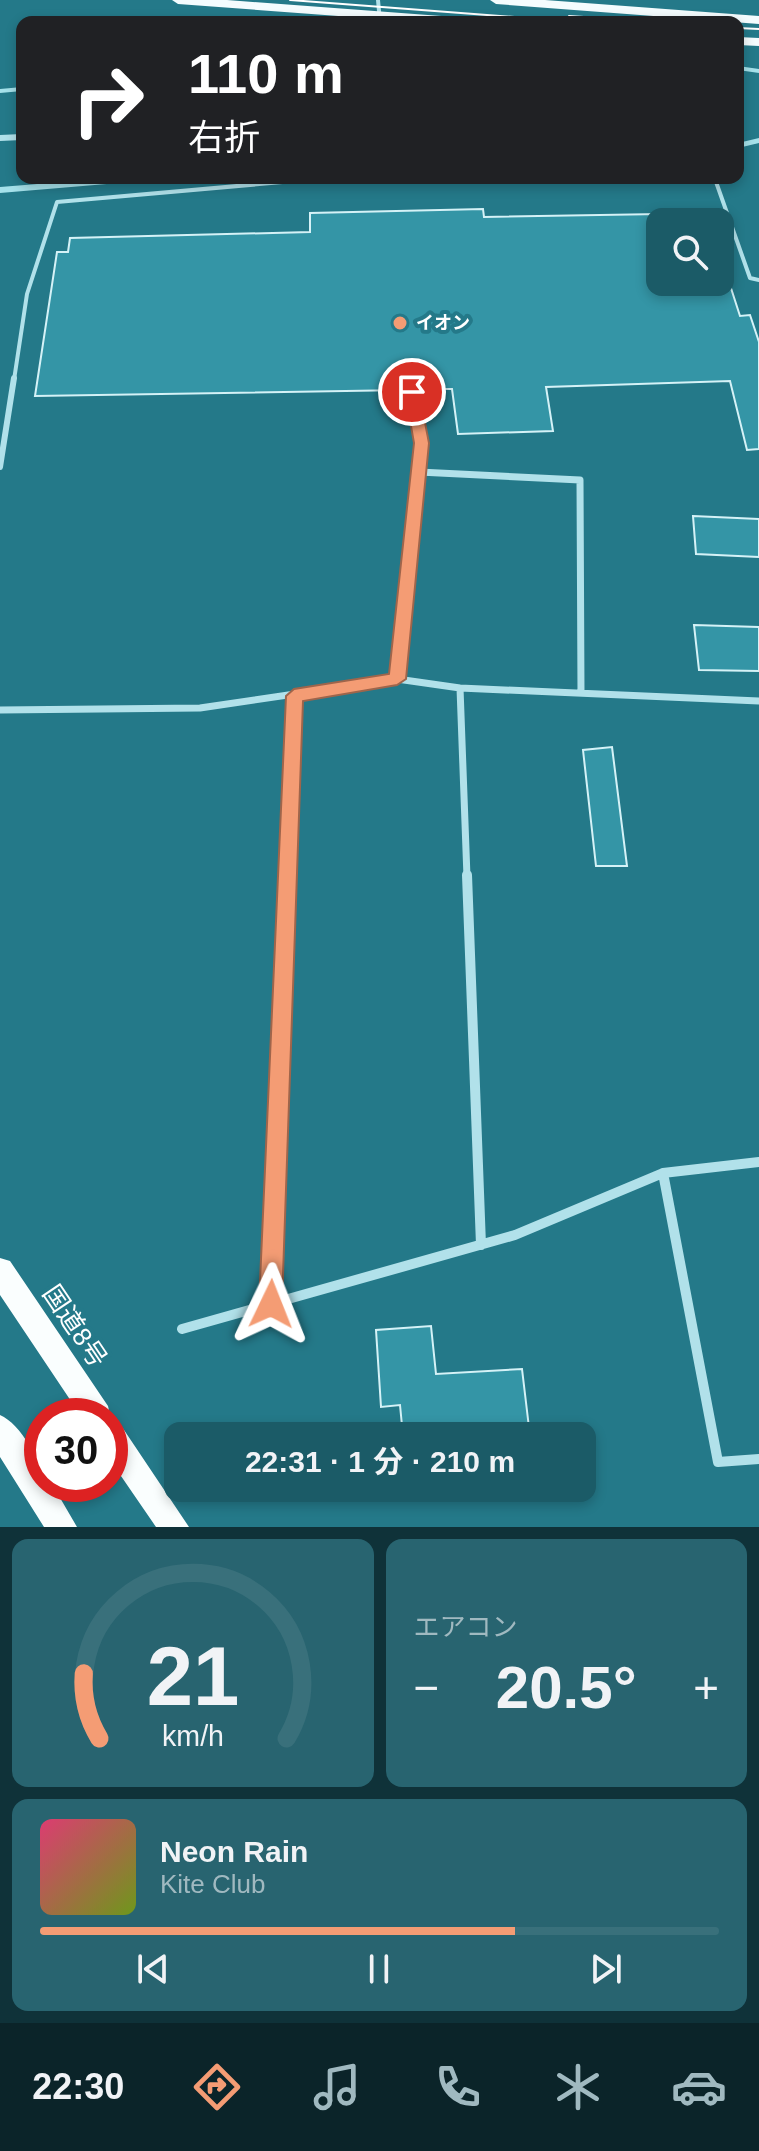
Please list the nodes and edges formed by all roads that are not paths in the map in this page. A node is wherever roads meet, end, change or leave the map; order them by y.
1 (178, 0) edge
2 (496, 0) edge
3 (346, 16) edge
4 (722, 16) edge
5 (260, 184) edge
6 (717, 184) edge
7 (759, 280) edge
8 (412, 392) dead end
9 (0, 467) edge
10 (419, 472) junction
11 (397, 679) junction
12 (460, 688) junction
13 (581, 692) junction
14 (294, 696) junction
15 (759, 701) edge
16 (0, 710) edge
17 (759, 1162) edge
18 (663, 1173) junction
19 (481, 1245) junction
20 (0, 1271) edge
21 (271, 1304) junction
22 (182, 1329) dead end
23 (86, 1398) edge
24 (0, 1430) edge
25 (759, 1459) edge
26 (128, 1460) edge
27 (62, 1527) edge
28 (174, 1527) edge

1 - 3 main road
2 - 4 main road
5 - 9 lane
6 - 7 lane
8 - 10 street
10 - 11 street
10 - 13 street
11 - 12 street
11 - 14 street
12 - 13 street
12 - 19 street
13 - 15 street
14 - 16 street
14 - 21 street
17 - 18 street
18 - 19 street
18 - 25 street
19 - 21 street
20 - 23 highway, 国道8号
21 - 22 street
24 - 27 highway
26 - 28 highway

